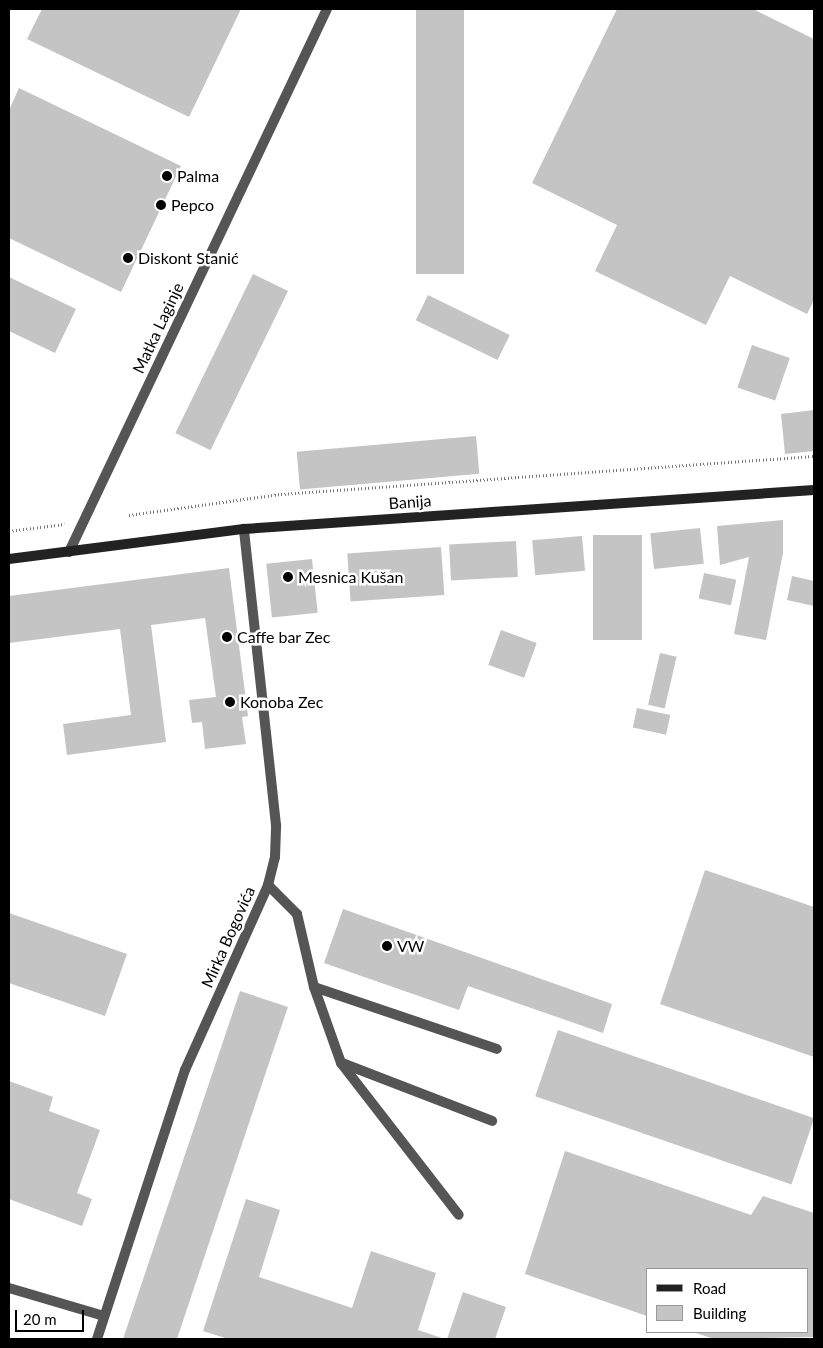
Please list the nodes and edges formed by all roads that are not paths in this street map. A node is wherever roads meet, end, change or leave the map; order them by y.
1 (327, 9) edge
2 (814, 490) edge
3 (244, 528) junction
4 (69, 552) junction
5 (9, 559) edge
6 (268, 885) junction
7 (314, 987) junction
8 (497, 1049) dead end
9 (341, 1063) junction
10 (492, 1121) dead end
11 (460, 1215) dead end
12 (9, 1288) edge
13 (104, 1316) junction
14 (97, 1339) edge

1 - 4 street, Matka Laginje
2 - 3 main road, Banija
3 - 4 main road, Banija
3 - 6 street, Mirka Bogovića
4 - 5 main road, Banija
6 - 7 street
6 - 13 street, Mirka Bogovića
7 - 8 street
7 - 9 street
9 - 10 street
9 - 11 street
12 - 13 street
13 - 14 street, Mirka Bogovića

